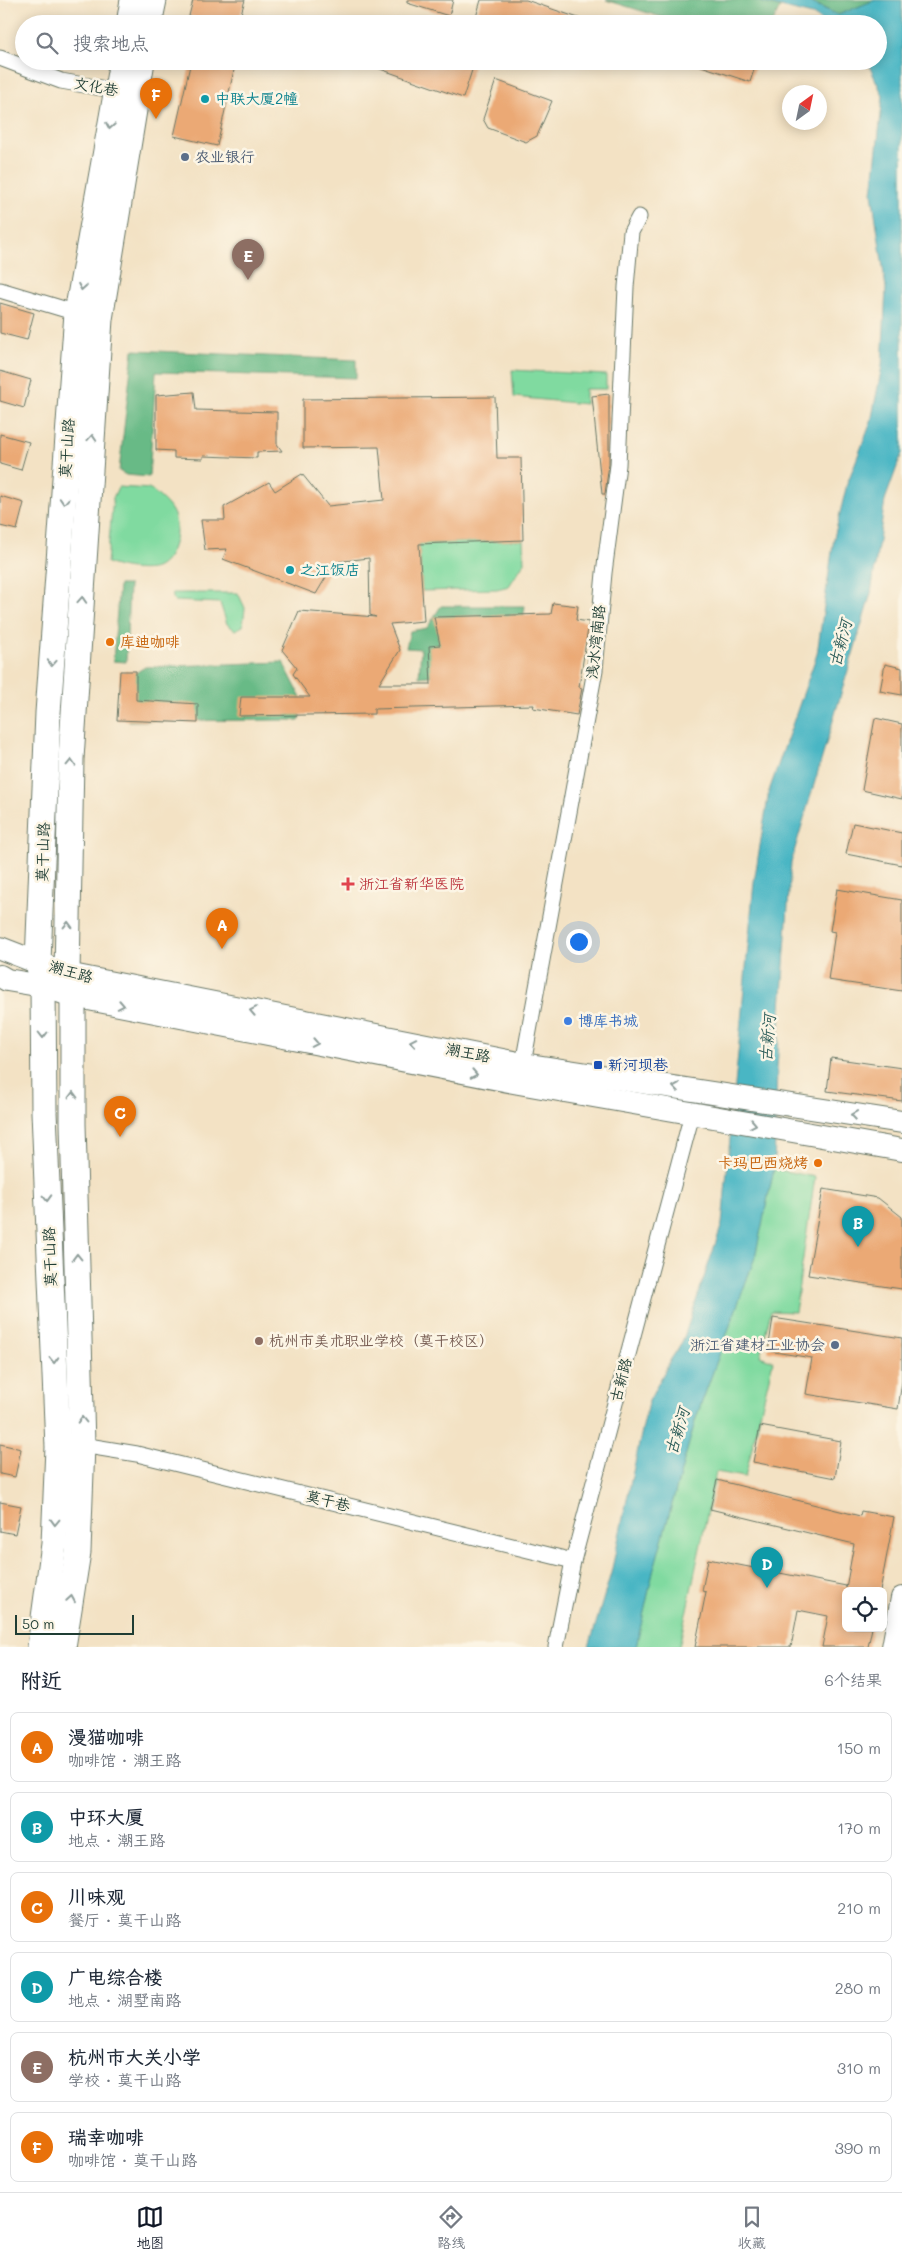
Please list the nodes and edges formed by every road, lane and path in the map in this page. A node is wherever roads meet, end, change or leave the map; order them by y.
1 (133, 0) edge
2 (154, 0) edge
3 (130, 15) edge
4 (151, 15) edge
5 (0, 58) edge
6 (15, 64) edge
7 (32, 70) edge
8 (123, 70) edge
9 (138, 70) edge
10 (126, 93) junction
11 (640, 217) dead end
12 (0, 290) edge
13 (77, 313) junction
14 (0, 948) edge
15 (38, 962) junction
16 (0, 976) edge
17 (70, 985) junction
18 (43, 986) junction
19 (523, 1064) junction
20 (692, 1114) junction
21 (902, 1122) edge
22 (902, 1150) edge
23 (82, 1445) junction
24 (573, 1561) junction
25 (902, 1598) edge
26 (40, 1647) edge
27 (63, 1647) edge
28 (556, 1647) edge
29 (893, 1647) edge

1 - 3 main road
2 - 4 main road
5 - 6 street, 文化巷
7 - 10 street, 文化巷
8 - 10 main road, 莫干山路
9 - 10 main road, 莫干山路
10 -> 13 main road, 莫干山路
17 -> 10 main road, 莫干山路
11 - 19 street, 浅水湾南路
12 - 13 street
13 -> 15 main road, 莫干山路
14 - 15 main road, 潮王路
15 - 17 main road, 潮王路
15 - 18 main road, 莫干山路
16 - 18 main road, 潮王路
17 - 18 main road, 潮王路
19 -> 17 main road, 潮王路
17 -> 20 main road, 潮王路
23 -> 17 main road, 莫干山路
18 -> 26 main road, 莫干山路
21 -> 19 main road, 潮王路
20 -> 22 main road, 潮王路
20 - 24 street, 古新路
23 - 24 street, 莫干巷
27 -> 23 main road, 莫干山路
24 - 28 street, 古新路
25 - 29 main road

